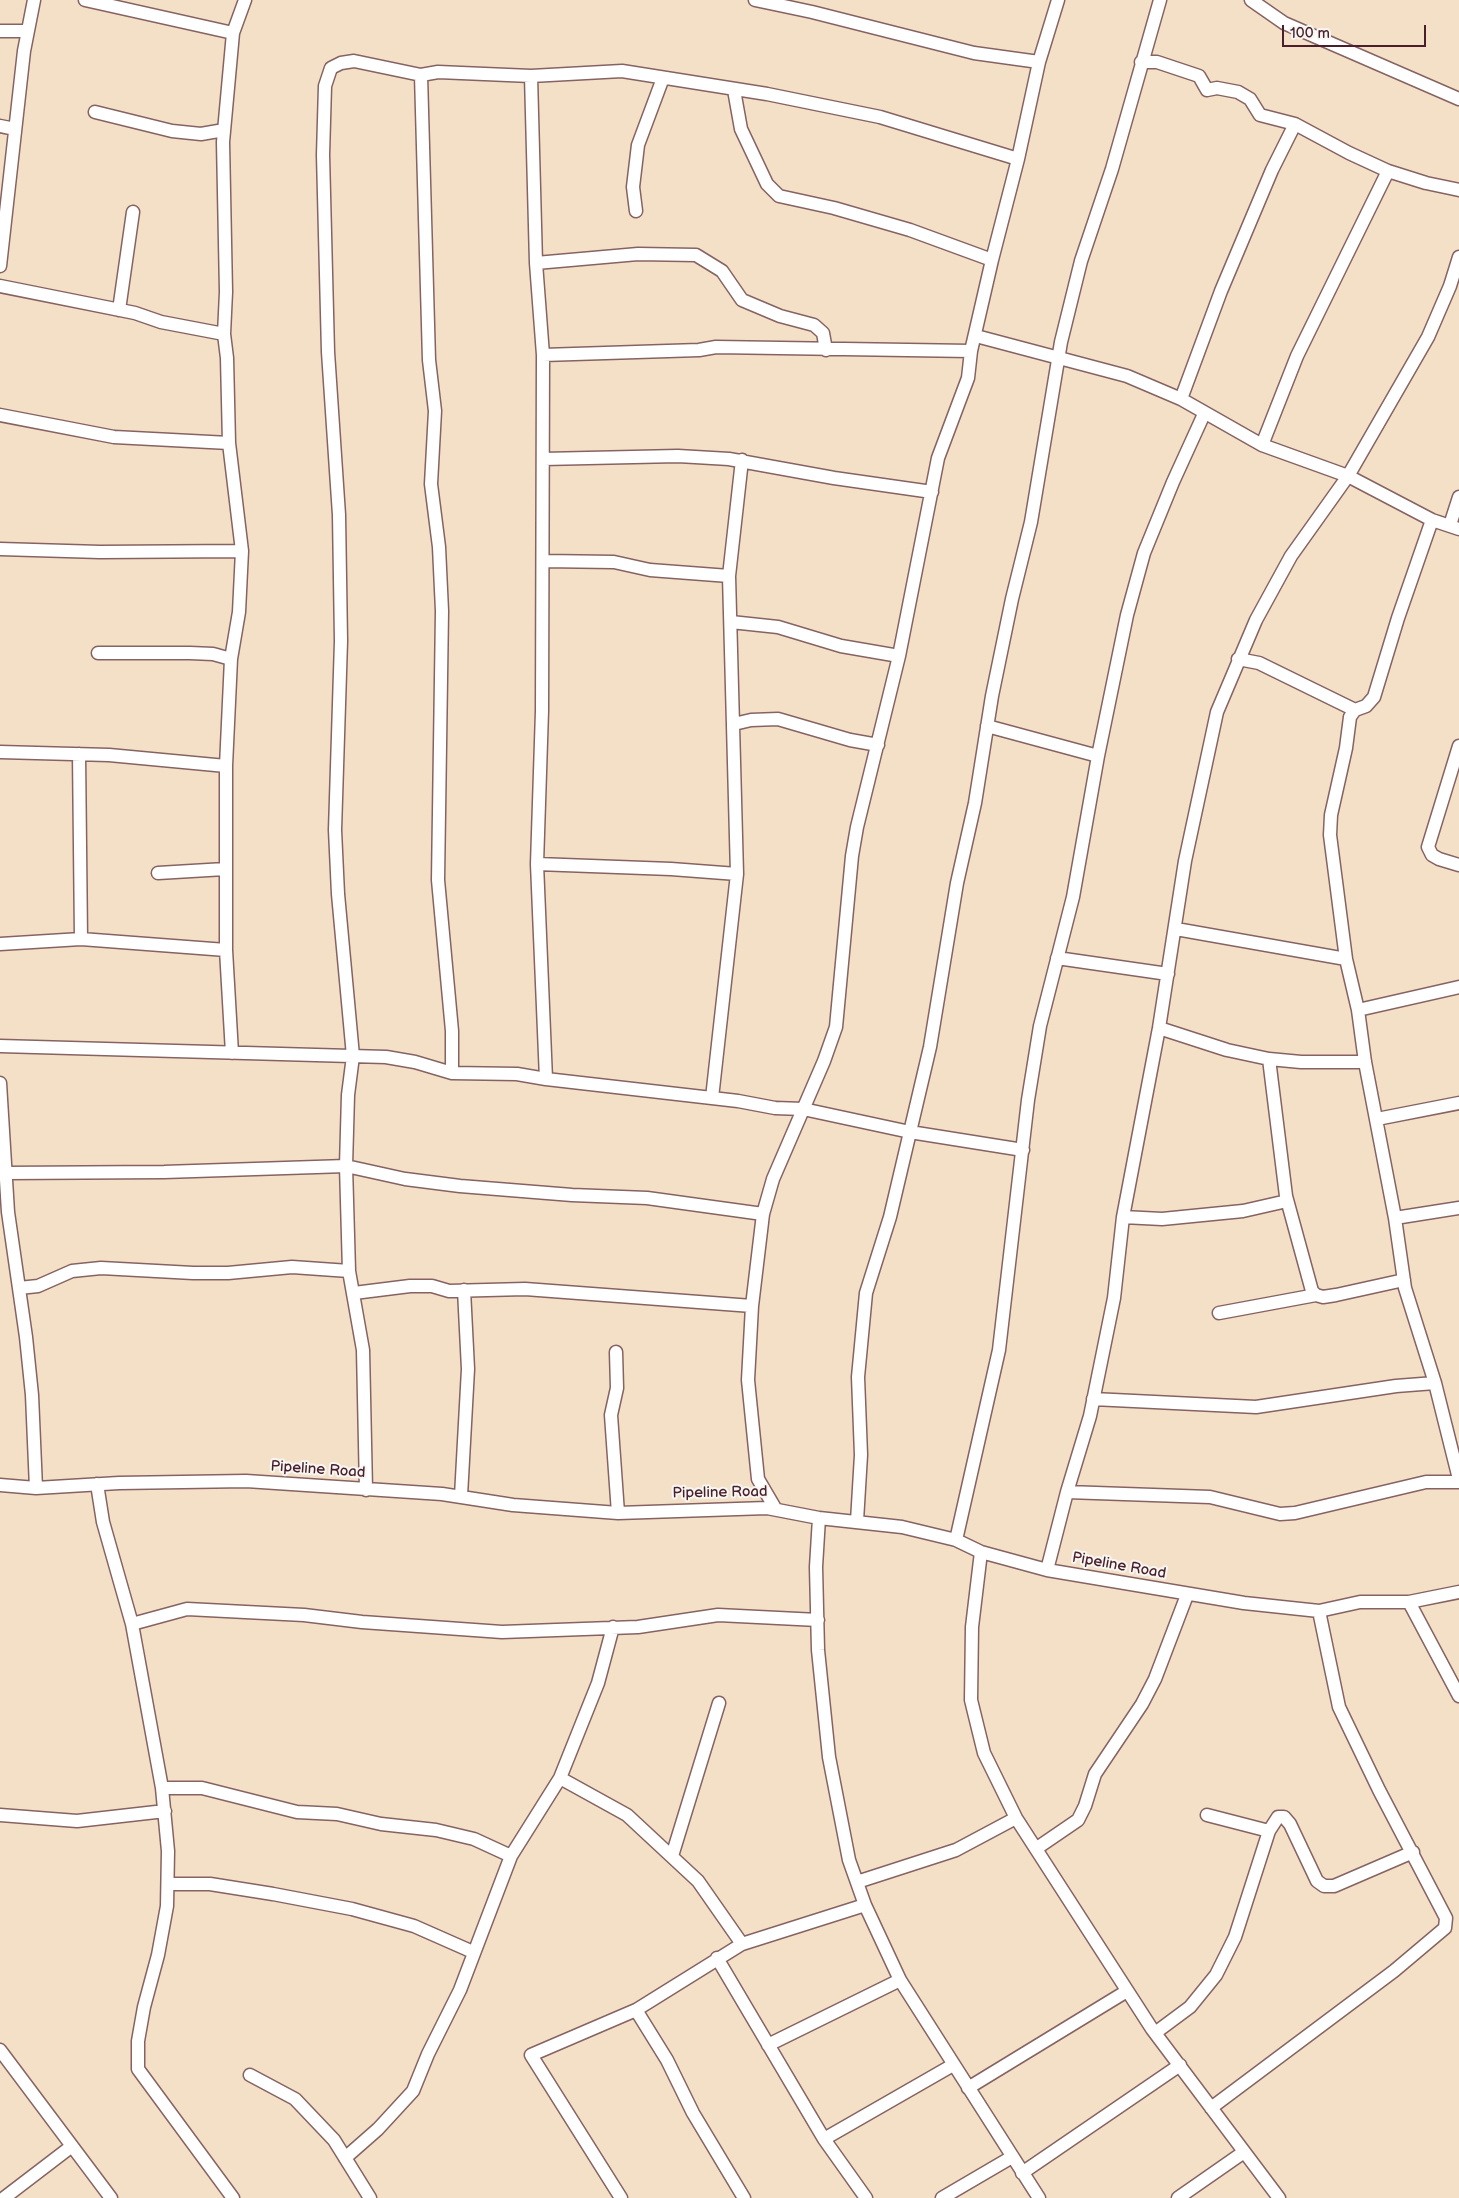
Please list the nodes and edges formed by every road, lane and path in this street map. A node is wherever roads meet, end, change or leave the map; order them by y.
1 (34, 0) edge
2 (85, 0) edge
3 (245, 0) edge
4 (756, 0) edge
5 (1058, 0) edge
6 (1160, 0) edge
7 (1251, 0) edge
8 (0, 31) edge
9 (27, 31) junction
10 (233, 33) junction
11 (1039, 62) junction
12 (1141, 62) junction
13 (422, 75) junction
14 (531, 76) junction
15 (662, 78) junction
16 (734, 90) junction
17 (1459, 99) edge
18 (95, 112) dead end
19 (1296, 124) junction
20 (0, 126) edge
21 (15, 129) junction
22 (224, 130) junction
23 (1018, 159) junction
24 (1388, 171) junction
25 (1459, 190) edge
26 (636, 211) dead end
27 (133, 212) dead end
28 (3, 226) edge
29 (1459, 257) edge
30 (992, 260) junction
31 (536, 263) junction
32 (0, 266) edge
33 (0, 286) edge
34 (119, 310) junction
35 (224, 334) junction
36 (976, 336) junction
37 (826, 350) junction
38 (971, 351) junction
39 (543, 355) junction
40 (1058, 356) junction
41 (1181, 399) junction
42 (1204, 414) junction
43 (0, 415) edge
44 (229, 443) junction
45 (1262, 445) junction
46 (544, 459) junction
47 (742, 460) junction
48 (1348, 476) junction
49 (932, 492) junction
50 (1459, 498) edge
51 (1432, 520) junction
52 (1454, 527) edge
53 (0, 549) edge
54 (242, 551) junction
55 (544, 561) junction
56 (729, 576) junction
57 (730, 622) junction
58 (98, 653) dead end
59 (899, 656) junction
60 (231, 659) junction
61 (1238, 659) junction
62 (1355, 710) junction
63 (734, 724) junction
64 (987, 726) junction
65 (878, 745) junction
66 (1459, 746) edge
67 (0, 752) edge
68 (79, 754) junction
69 (1098, 756) junction
70 (226, 766) junction
71 (536, 864) junction
72 (1459, 865) edge
73 (225, 869) junction
74 (158, 874) dead end
75 (737, 874) junction
76 (1176, 929) junction
77 (81, 939) junction
78 (0, 944) edge
79 (226, 950) junction
80 (1057, 958) junction
81 (1346, 959) junction
82 (1168, 974) junction
83 (1459, 987) edge
84 (1358, 1010) junction
85 (1159, 1028) junction
86 (0, 1046) edge
87 (232, 1053) junction
88 (353, 1056) junction
89 (1269, 1059) junction
90 (1365, 1062) junction
91 (452, 1073) junction
92 (546, 1079) junction
93 (0, 1083) edge
94 (712, 1098) junction
95 (1459, 1103) edge
96 (803, 1109) junction
97 (1377, 1119) junction
98 (910, 1132) junction
99 (1022, 1150) junction
100 (346, 1166) junction
101 (5, 1173) junction
102 (1287, 1201) junction
103 (1459, 1208) edge
104 (763, 1214) junction
105 (1123, 1217) junction
106 (1395, 1218) junction
107 (349, 1271) junction
108 (1404, 1280) junction
109 (19, 1288) junction
110 (464, 1290) junction
111 (354, 1293) junction
112 (1316, 1295) junction
113 (752, 1306) junction
114 (1219, 1313) dead end
115 (616, 1352) dead end
116 (1435, 1383) junction
117 (1093, 1398) junction
118 (1459, 1480) edge
119 (97, 1484) junction
120 (0, 1485) edge
121 (36, 1488) junction
122 (366, 1490) junction
123 (1067, 1492) junction
124 (460, 1496) junction
125 (775, 1508) junction
126 (618, 1512) junction
127 (819, 1518) junction
128 (856, 1520) junction
129 (956, 1540) junction
130 (981, 1552) junction
131 (1047, 1570) junction
132 (1459, 1592) edge
133 (1187, 1595) junction
134 (1409, 1602) junction
135 (1319, 1611) junction
136 (818, 1620) junction
137 (132, 1624) junction
138 (613, 1627) junction
139 (1459, 1696) edge
140 (719, 1703) dead end
141 (560, 1778) junction
142 (162, 1788) junction
143 (165, 1812) junction
144 (1206, 1815) dead end
145 (0, 1816) edge
146 (1016, 1818) junction
147 (1269, 1831) junction
148 (1037, 1848) junction
149 (1413, 1852) junction
150 (510, 1856) junction
151 (672, 1856) junction
152 (857, 1882) junction
153 (168, 1884) junction
154 (865, 1905) junction
155 (742, 1944) junction
156 (473, 1952) junction
157 (717, 1958) junction
158 (900, 1980) junction
159 (1128, 1991) junction
160 (636, 2010) junction
161 (1155, 2033) junction
162 (768, 2045) junction
163 (0, 2050) edge
164 (953, 2065) junction
165 (1180, 2066) junction
166 (250, 2075) dead end
167 (968, 2088) junction
168 (1211, 2108) junction
169 (824, 2139) junction
170 (72, 2146) junction
171 (1244, 2152) junction
172 (1012, 2157) junction
173 (345, 2158) junction
174 (1022, 2173) junction
175 (4, 2198) edge
176 (111, 2198) edge
177 (234, 2198) edge
178 (370, 2198) edge
179 (622, 2198) edge
180 (744, 2198) edge
181 (866, 2198) edge
182 (942, 2198) edge
183 (1039, 2198) edge
184 (1178, 2198) edge
185 (1279, 2198) edge

1 - 9 street
2 - 10 street
3 - 10 street
4 - 11 street
5 - 11 street
6 - 12 street
7 - 17 street
8 - 9 street
9 - 21 street
10 - 22 street
11 - 23 street
12 - 19 street
12 - 40 street
13 - 14 street
13 - 88 street
13 - 91 street
14 - 15 street
14 - 31 street
15 - 16 street
15 - 26 street
16 - 23 street
16 - 30 street
18 - 22 street
19 - 24 street
19 - 41 street
20 - 21 street
21 - 28 street
22 - 35 street
23 - 30 street
24 - 25 street
24 - 45 street
27 - 34 street
28 - 32 street
29 - 48 street
30 - 36 street
31 - 37 street
31 - 39 street
33 - 34 street
34 - 35 street
35 - 44 street
36 - 38 street
36 - 40 street
37 - 38 street
37 - 39 street
38 - 49 street
39 - 46 street
40 - 41 street
40 - 64 street
41 - 42 street
42 - 45 street
42 - 69 street
43 - 44 street
44 - 54 street
45 - 48 street
46 - 47 street
46 - 55 street
47 - 49 street
47 - 56 street
48 - 51 street
48 - 61 street
49 - 59 street
50 - 52 street
51 - 52 street
51 - 62 street
53 - 54 street
54 - 60 street
55 - 56 street
55 - 71 street
56 - 57 street
57 - 59 street
57 - 63 street
58 - 60 street
59 - 65 street
60 - 70 street
61 - 62 street
61 - 76 street
62 - 81 street
63 - 65 street
63 - 75 street
64 - 69 street
64 - 98 street
65 - 96 street
66 - 72 street
67 - 68 street
68 - 70 street
68 - 77 street
69 - 80 street
70 - 73 street
71 - 75 street
71 - 92 street
73 - 74 street
73 - 79 street
75 - 94 street
76 - 81 street
76 - 82 street
77 - 78 street
77 - 79 street
79 - 87 street
80 - 82 street
80 - 99 street
81 - 84 street
82 - 85 street
83 - 84 street
84 - 90 street
85 - 89 street
85 - 105 street
86 - 87 street
87 - 88 street
88 - 91 street
88 - 100 street
89 - 90 street
89 - 102 street
90 - 97 street
91 - 92 street
92 - 94 street
93 - 101 street
94 - 96 street
95 - 97 street
96 - 98 street
96 - 104 street
97 - 106 street
98 - 99 street
98 - 128 street
99 - 129 street
100 - 101 street
100 - 104 street
100 - 107 street
101 - 109 street
102 - 105 street
102 - 112 street
103 - 106 street
104 - 113 street
105 - 117 street
106 - 108 street
107 - 109 street
107 - 111 street
108 - 112 street
108 - 116 street
109 - 121 street
110 - 111 street
110 - 113 street
110 - 124 street
111 - 122 street
112 - 114 street
113 - 125 street
115 - 126 street
116 - 117 street
116 - 118 street
117 - 123 street
118 - 123 street
119 - 121 street, Pipeline Road
119 - 122 street, Pipeline Road
119 - 137 street
120 - 121 street, Pipeline Road
122 - 124 street, Pipeline Road
123 - 131 street
124 - 126 street, Pipeline Road
125 - 126 street, Pipeline Road
125 - 127 street, Pipeline Road
127 - 128 street, Pipeline Road
127 - 136 street
128 - 129 street, Pipeline Road
129 - 130 street, Pipeline Road
130 - 131 street, Pipeline Road
130 - 146 street
131 - 133 street, Pipeline Road
132 - 134 street, Pipeline Road
133 - 135 street, Pipeline Road
133 - 148 street
134 - 135 street, Pipeline Road
134 - 139 street
135 - 149 street
136 - 138 street
136 - 152 street
137 - 138 street
137 - 142 street
138 - 141 street
140 - 151 street
141 - 150 street
141 - 151 street
142 - 143 street
142 - 150 street
143 - 145 street
143 - 153 street
144 - 147 street
146 - 148 street
146 - 152 street
147 - 149 street
147 - 161 street
148 - 159 street
149 - 168 street
150 - 156 street
151 - 155 street
152 - 154 street
153 - 156 street
153 - 177 street
154 - 155 street
154 - 158 street
155 - 157 street
156 - 173 street
157 - 160 street
157 - 162 street
158 - 162 street
158 - 164 street
159 - 161 street
159 - 167 street
160 - 179 street
160 - 180 street
161 - 165 street
162 - 169 street
163 - 170 street
164 - 167 street
164 - 169 street
165 - 168 street
165 - 174 street
166 - 173 street
167 - 172 street
168 - 171 street
169 - 181 street
170 - 175 street
170 - 176 street
171 - 184 street
171 - 185 street
172 - 174 street
172 - 182 street
173 - 178 street
174 - 183 street

